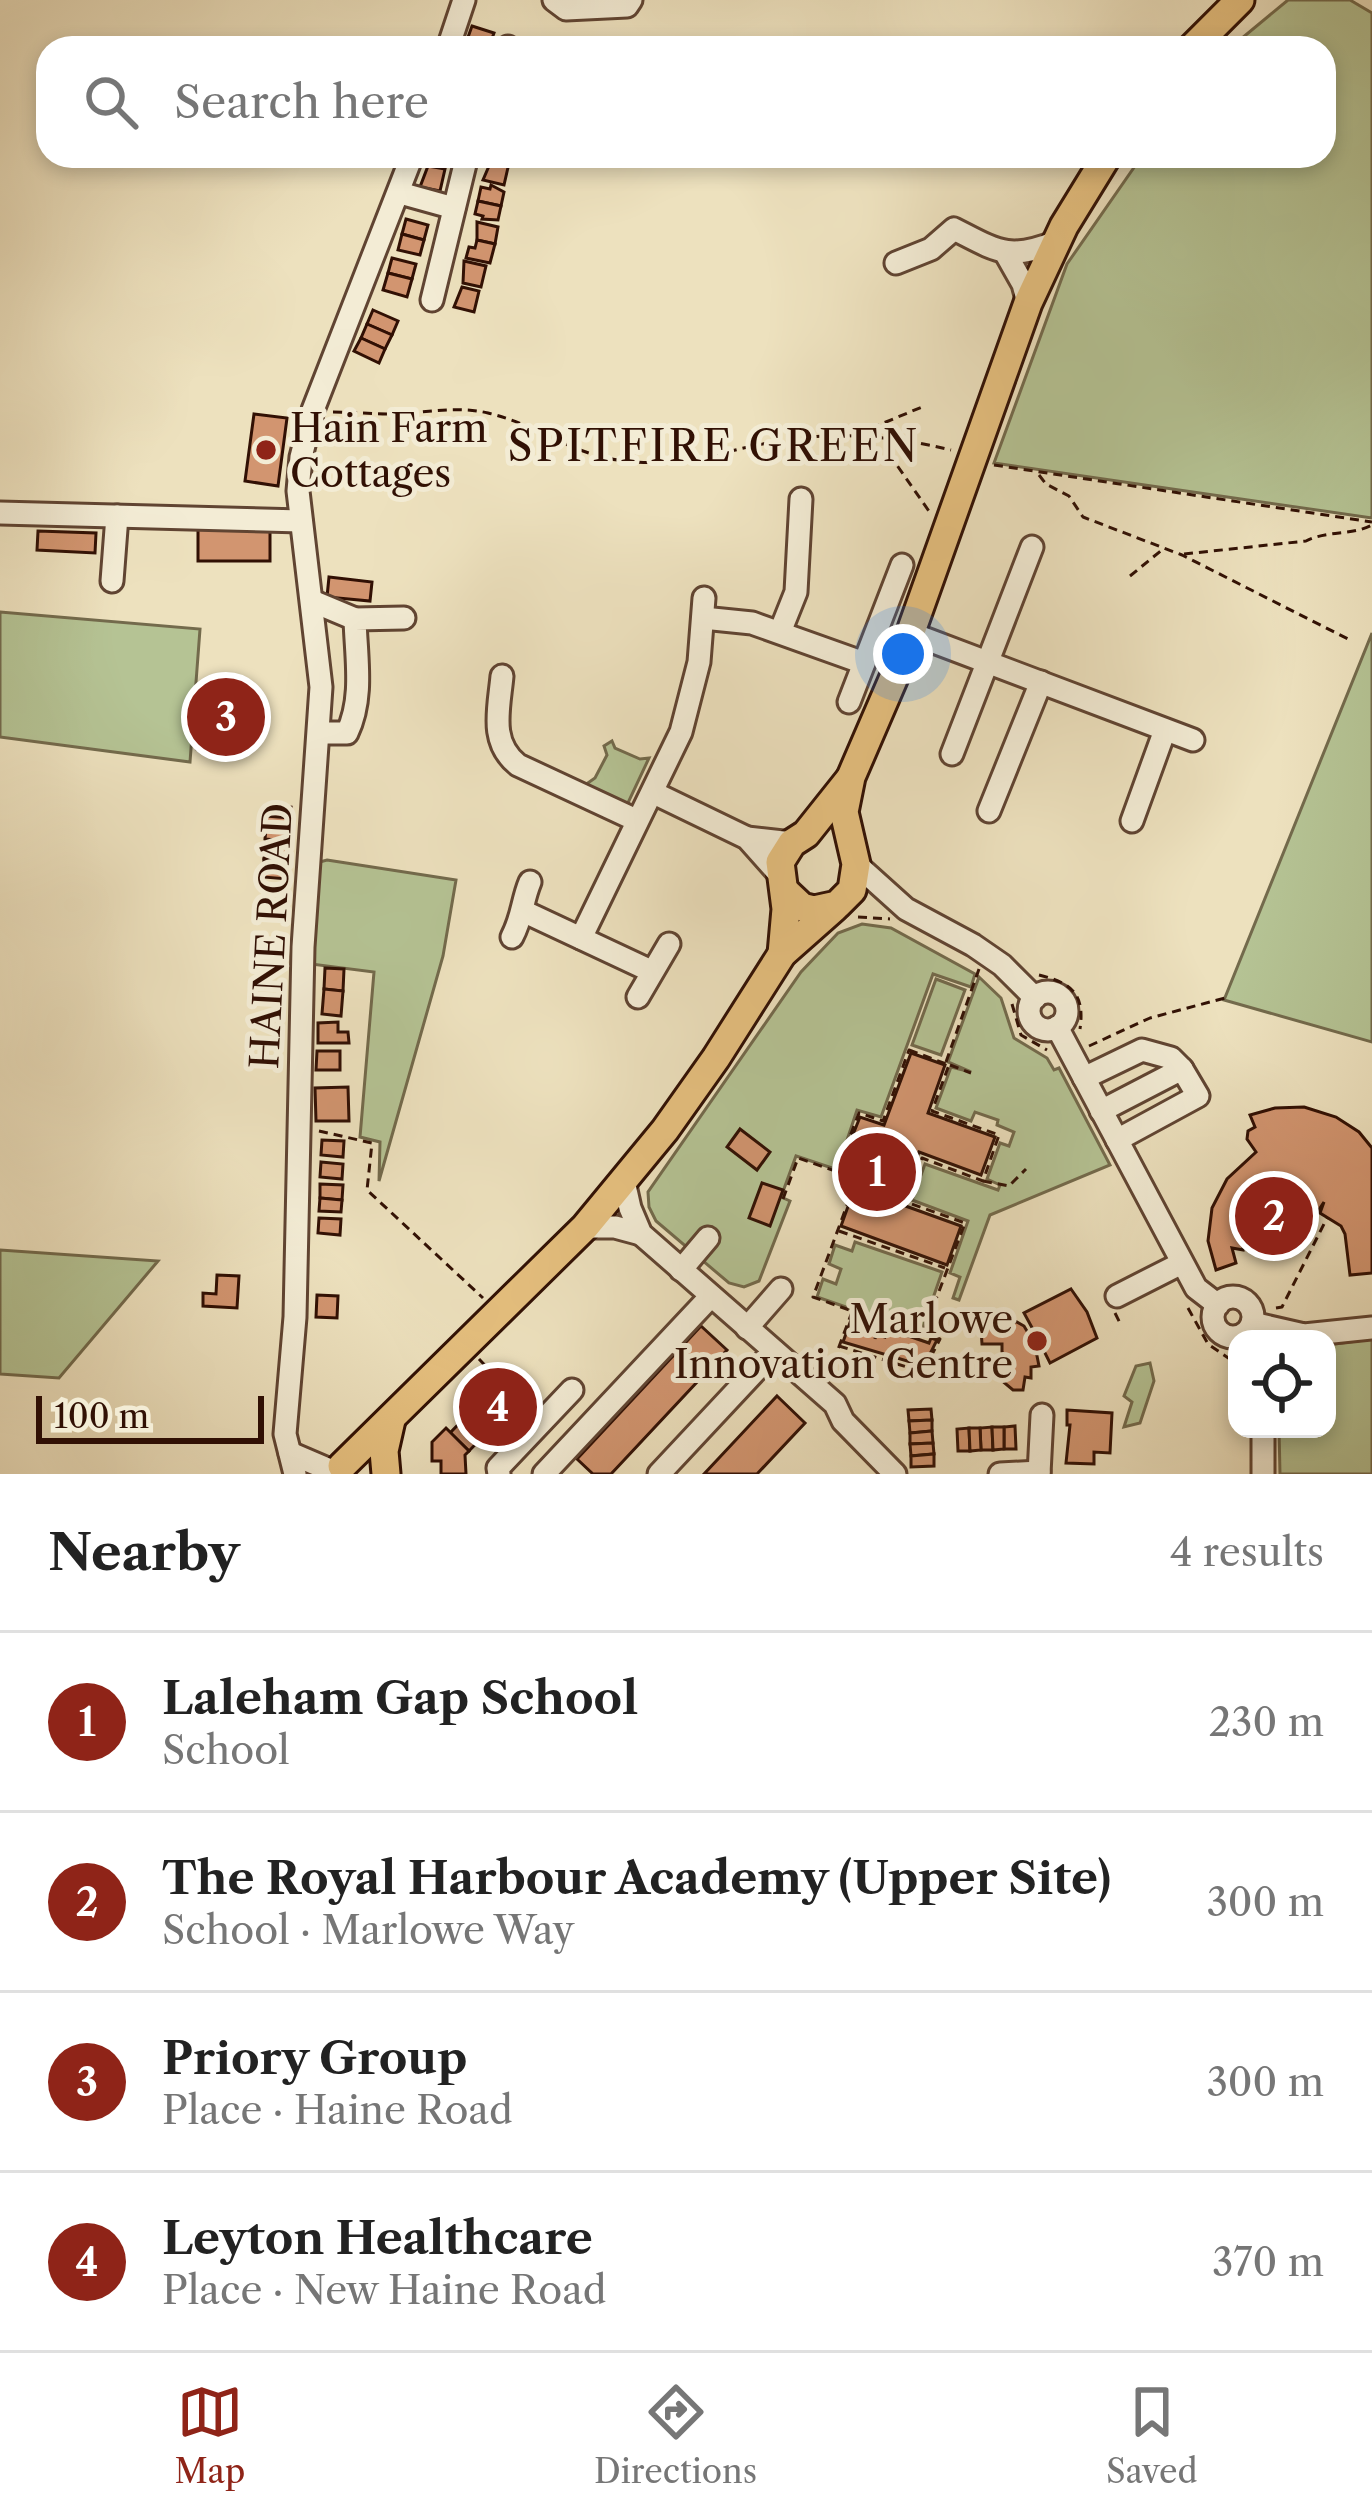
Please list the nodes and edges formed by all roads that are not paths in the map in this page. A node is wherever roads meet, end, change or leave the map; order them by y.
1 (464, 0) edge
2 (554, 0) edge
3 (632, 0) edge
4 (1240, 0) edge
5 (452, 36) edge
6 (1204, 36) edge
7 (408, 168) edge
8 (463, 168) edge
9 (1100, 168) edge
10 (400, 193) junction
11 (454, 208) junction
12 (1056, 242) junction
13 (1006, 254) junction
14 (896, 263) dead end
15 (432, 300) dead end
16 (1028, 304) junction
17 (801, 499) dead end
18 (0, 513) edge
19 (117, 516) junction
20 (301, 521) junction
21 (1032, 547) dead end
22 (902, 565) dead end
23 (112, 581) dead end
24 (312, 602) junction
25 (404, 618) dead end
26 (355, 619) junction
27 (780, 632) junction
28 (910, 633) junction
29 (988, 661) junction
30 (864, 663) junction
31 (502, 676) dead end
32 (1041, 682) junction
33 (849, 702) dead end
34 (1166, 730) junction
35 (320, 734) junction
36 (1193, 740) dead end
37 (952, 754) dead end
38 (851, 777) junction
39 (653, 793) junction
40 (989, 811) dead end
41 (636, 820) junction
42 (1132, 821) dead end
43 (747, 838) junction
44 (799, 839) junction
45 (854, 858) junction
46 (530, 882) dead end
47 (782, 882) junction
48 (844, 908) junction
49 (525, 912) junction
50 (904, 917) junction
51 (512, 937) dead end
52 (581, 938) junction
53 (669, 944) dead end
54 (782, 954) junction
55 (651, 971) junction
56 (638, 997) dead end
57 (1182, 1069) junction
58 (1084, 1078) junction
59 (1101, 1111) junction
60 (1117, 1140) junction
61 (624, 1180) junction
62 (584, 1227) junction
63 (641, 1234) junction
64 (708, 1238) dead end
65 (1182, 1263) junction
66 (681, 1270) junction
67 (778, 1292) dead end
68 (711, 1296) junction
69 (1117, 1296) dead end
70 (747, 1328) junction
71 (1372, 1328) edge
72 (1336, 1332) edge
73 (1228, 1336) edge
74 (774, 1352) junction
75 (572, 1390) dead end
76 (1042, 1415) dead end
77 (392, 1420) junction
78 (1263, 1438) edge
79 (292, 1464) edge
80 (334, 1470) edge
81 (1039, 1473) edge
82 (376, 1474) edge
83 (386, 1474) edge
84 (499, 1474) edge
85 (544, 1474) edge
86 (659, 1474) edge
87 (895, 1474) edge
88 (1000, 1474) edge
89 (1263, 1474) edge

1 - 5 street
2 - 3 street
4 - 6 main road
7 - 10 street, HAINE ROAD
8 - 11 street
9 - 12 main road
10 - 11 street
10 - 20 street, HAINE ROAD
11 - 15 street
12 - 13 street
12 - 16 main road
13 - 14 street
13 - 16 street
16 - 28 main road
17 - 27 street
18 - 19 street
19 - 20 street
19 - 23 street
20 - 24 street, HAINE ROAD
21 - 29 street
22 - 30 street
24 - 26 street
24 - 35 street, HAINE ROAD
25 - 26 street
26 - 35 street
27 - 30 street
27 - 39 street
28 - 29 street
28 - 38 main road
29 - 32 street
29 - 37 street
30 - 33 street
31 - 41 street
32 - 34 street
32 - 40 street
34 - 36 street
34 - 42 street
35 - 79 street, HAINE ROAD
38 - 44 main road
38 - 45 main road
39 - 41 street
39 - 43 street
41 - 52 street
43 - 44 street
43 - 47 street
44 - 45 main road
44 - 47 main road
45 - 48 main road
45 - 50 street
46 - 49 street
47 - 48 main road
47 - 54 main road
48 - 50 street
48 - 54 main road
49 - 51 street
49 - 52 street
50 - 58 street
52 - 55 street
53 - 55 street
54 - 61 main road
55 - 56 street
57 - 58 street
57 - 59 street
57 - 60 street
58 - 59 street
59 - 60 street
60 - 65 street
61 - 62 main road
61 - 63 street
62 - 63 street
62 - 77 main road
63 - 66 street
64 - 66 street
65 - 69 street
65 - 73 street
66 - 68 street
67 - 70 street
68 - 70 street
68 - 85 street
70 - 74 street
71 - 72 street
74 - 86 street
74 - 87 street
75 - 84 street
76 - 81 street
77 - 80 main road
77 - 83 main road
78 - 89 street
79 - 80 street, HAINE ROAD
80 - 82 main road
81 - 88 street

